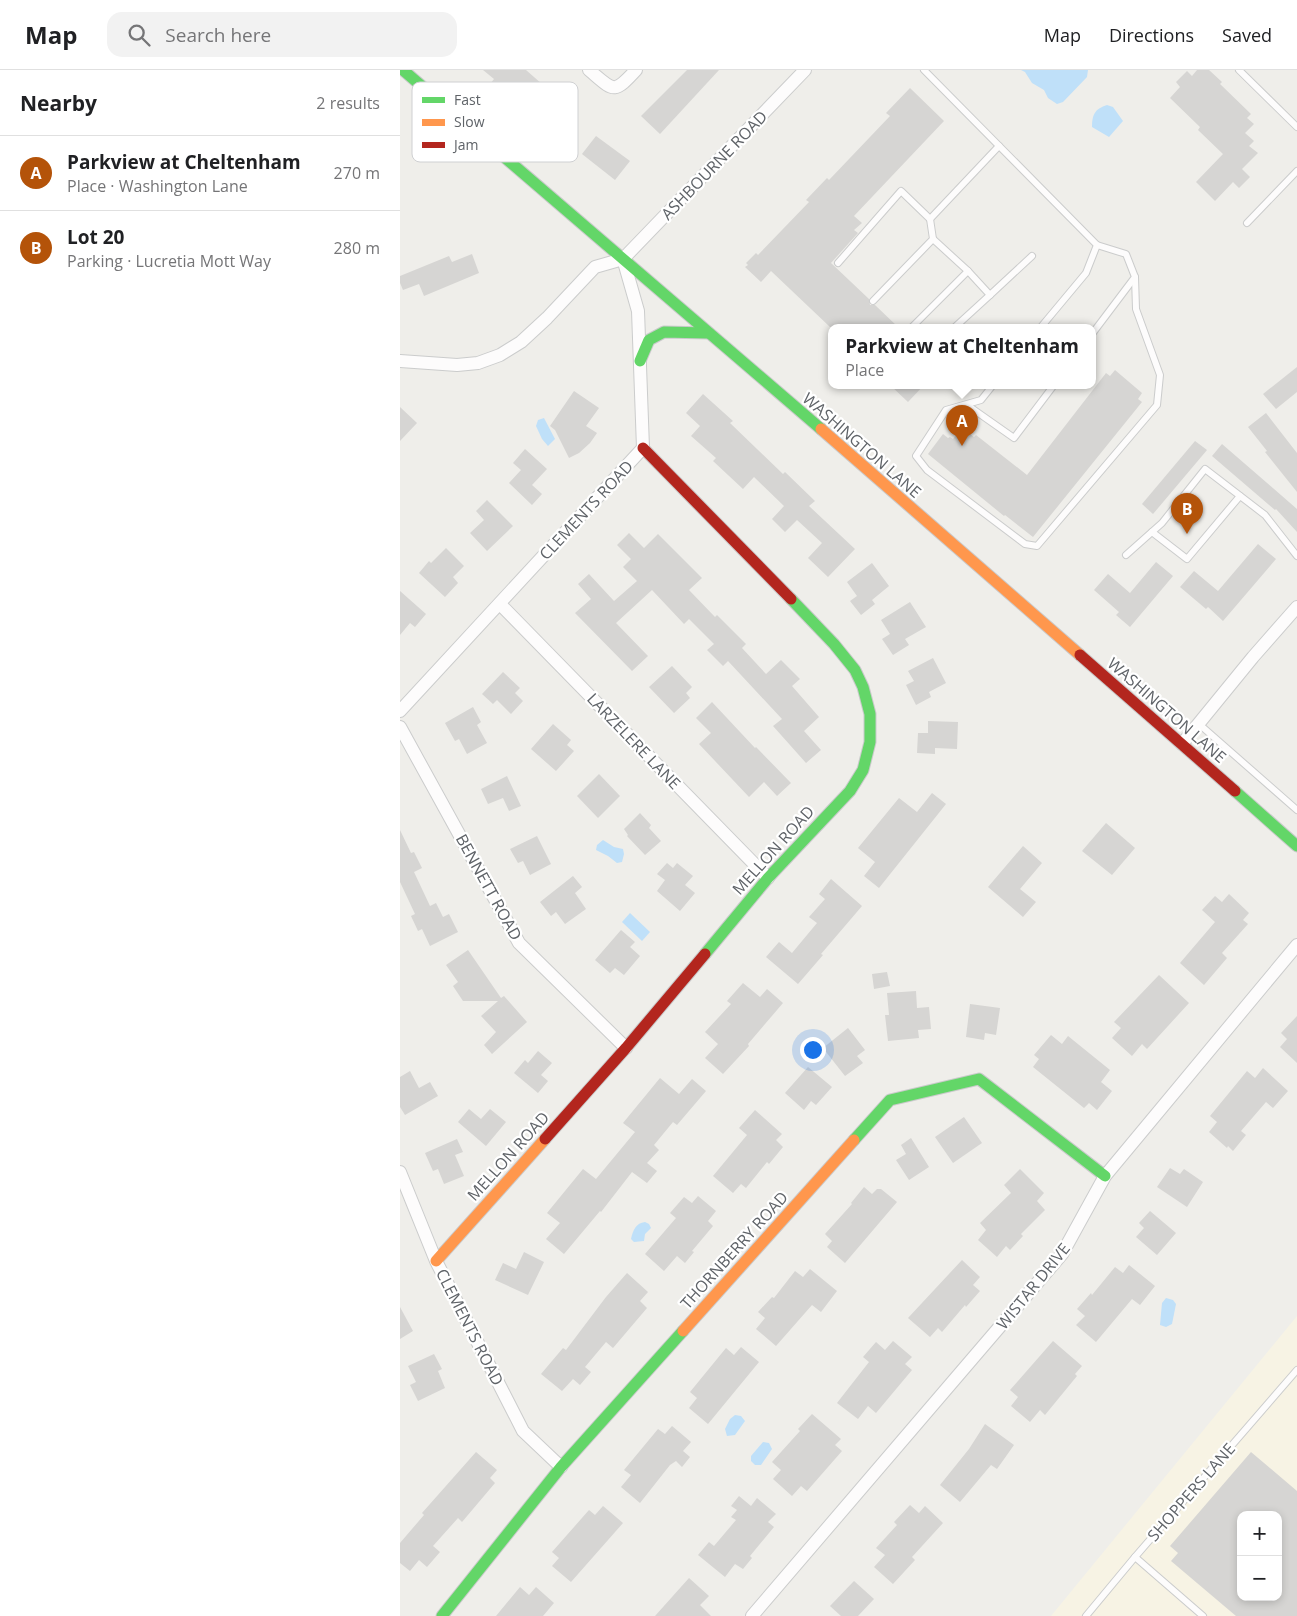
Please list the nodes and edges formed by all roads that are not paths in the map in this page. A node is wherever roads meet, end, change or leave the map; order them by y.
1 (403, 70) edge
2 (590, 70) edge
3 (636, 70) edge
4 (805, 70) edge
5 (924, 70) edge
6 (1239, 70) edge
7 (417, 82) edge
8 (1297, 127) edge
9 (999, 146) junction
10 (510, 162) edge
11 (1297, 171) edge
12 (930, 219) junction
13 (1247, 223) dead end
14 (933, 239) junction
15 (1097, 245) junction
16 (1032, 256) dead end
17 (623, 259) junction
18 (838, 263) dead end
19 (968, 272) junction
20 (1135, 277) junction
21 (990, 295) junction
22 (873, 301) dead end
23 (915, 324) edge
24 (958, 324) edge
25 (1043, 324) edge
26 (1096, 329) edge
27 (708, 333) junction
28 (400, 361) edge
29 (640, 361) junction
30 (990, 389) edge
31 (1051, 389) edge
32 (967, 405) junction
33 (642, 448) junction
34 (1240, 496) junction
35 (1152, 532) junction
36 (1126, 555) dead end
37 (1297, 556) edge
38 (500, 604) junction
39 (1297, 608) edge
40 (400, 711) edge
41 (1199, 724) junction
42 (400, 727) edge
43 (1182, 744) junction
44 (1297, 810) edge
45 (1297, 846) edge
46 (768, 878) junction
47 (1297, 945) edge
48 (626, 1048) junction
49 (400, 1172) edge
50 (1105, 1176) junction
51 (436, 1262) junction
52 (1296, 1374) edge
53 (561, 1467) junction
54 (1135, 1557) junction
55 (442, 1616) edge
56 (752, 1616) edge
57 (1086, 1616) edge
58 (1203, 1616) edge

1 - 7 street, WASHINGTON LANE
2 - 3 street
4 - 17 street, ASHBOURNE ROAD
5 - 9 lane
6 - 8 lane
9 - 12 lane
9 - 15 lane
10 - 17 street, WASHINGTON LANE
11 - 13 lane
12 - 14 lane
12 - 18 lane
14 - 19 lane
14 - 22 lane
15 - 20 lane
15 - 25 lane
16 - 21 lane
17 - 27 street, WASHINGTON LANE
17 - 28 street
17 - 29 street, CLEMENTS ROAD
19 - 21 lane
19 - 23 lane
20 - 26 lane
20 - 32 lane
21 - 24 lane
27 - 29 street
27 - 43 street, WASHINGTON LANE
29 - 33 street, CLEMENTS ROAD
30 - 32 lane
31 - 32 lane
33 - 38 street, CLEMENTS ROAD
33 - 46 street, MELLON ROAD
34 - 35 lane
34 - 35 lane
34 - 37 lane
35 - 36 lane
38 - 40 street, CLEMENTS ROAD
38 - 46 street, LARZELERE LANE
39 - 41 street
41 - 43 street
41 - 44 lane
42 - 48 street, BENNETT ROAD
43 - 45 street, WASHINGTON LANE
46 - 48 street, MELLON ROAD
47 - 50 street, WISTAR DRIVE
48 - 51 street, MELLON ROAD
49 - 51 street, CLEMENTS ROAD
50 - 53 street, THORNBERRY ROAD
50 - 56 street, WISTAR DRIVE
51 - 53 street, CLEMENTS ROAD
52 - 54 lane, SHOPPERS LANE
53 - 55 street, THORNBERRY ROAD
54 - 57 lane, SHOPPERS LANE
54 - 58 lane

